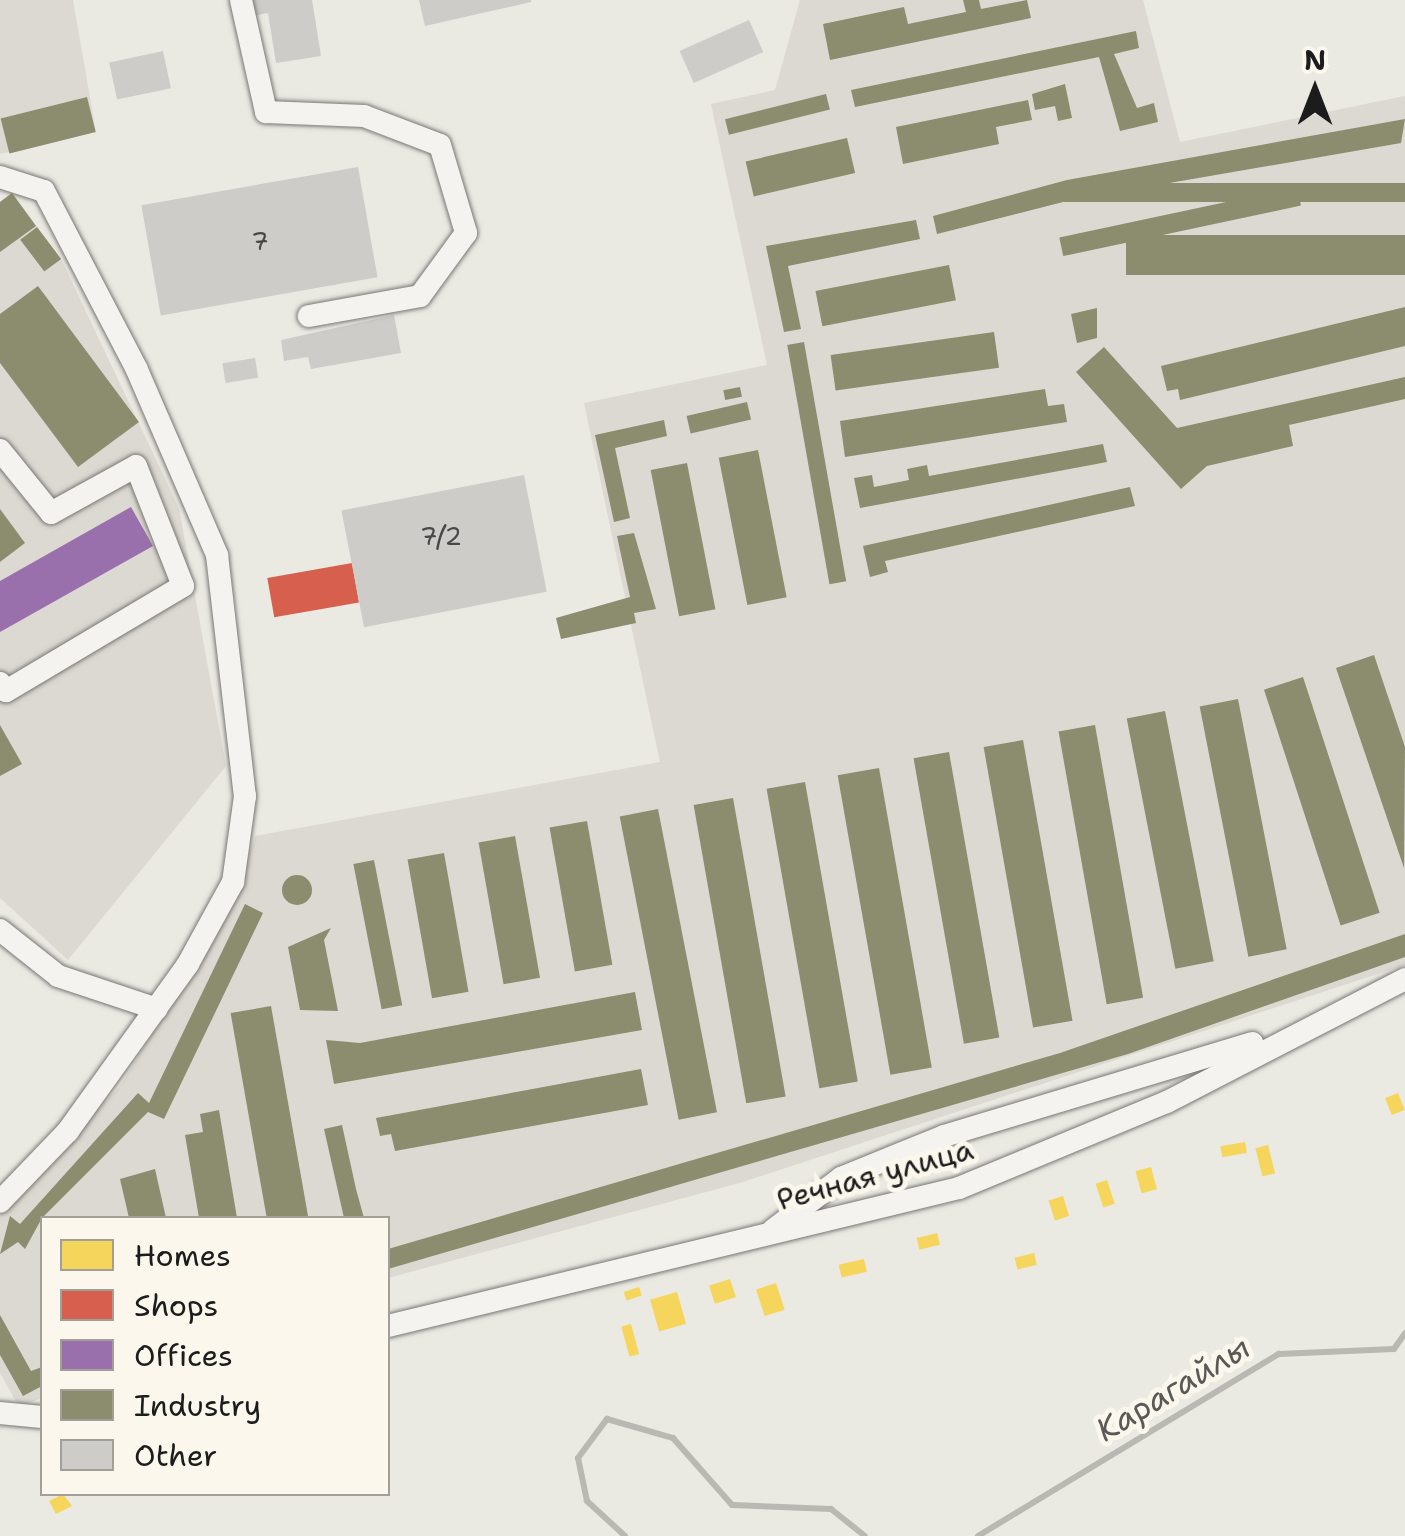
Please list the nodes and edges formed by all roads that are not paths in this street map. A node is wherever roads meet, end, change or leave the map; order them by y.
1 (241, 0) edge
2 (0, 177) edge
3 (309, 316) dead end
4 (0, 450) edge
5 (0, 683) edge
6 (0, 930) edge
7 (1405, 979) edge
8 (157, 1008) junction
9 (1296, 1030) junction
10 (0, 1202) edge
11 (766, 1235) junction
12 (390, 1326) edge
13 (0, 1413) edge
14 (40, 1417) edge

1 - 3 street
2 - 8 street
4 - 5 street
6 - 8 street
7 - 9 street, Речная улица
8 - 10 street
9 - 11 street, Речная улица
9 - 11 street
11 - 12 street, Речная улица
13 - 14 street

